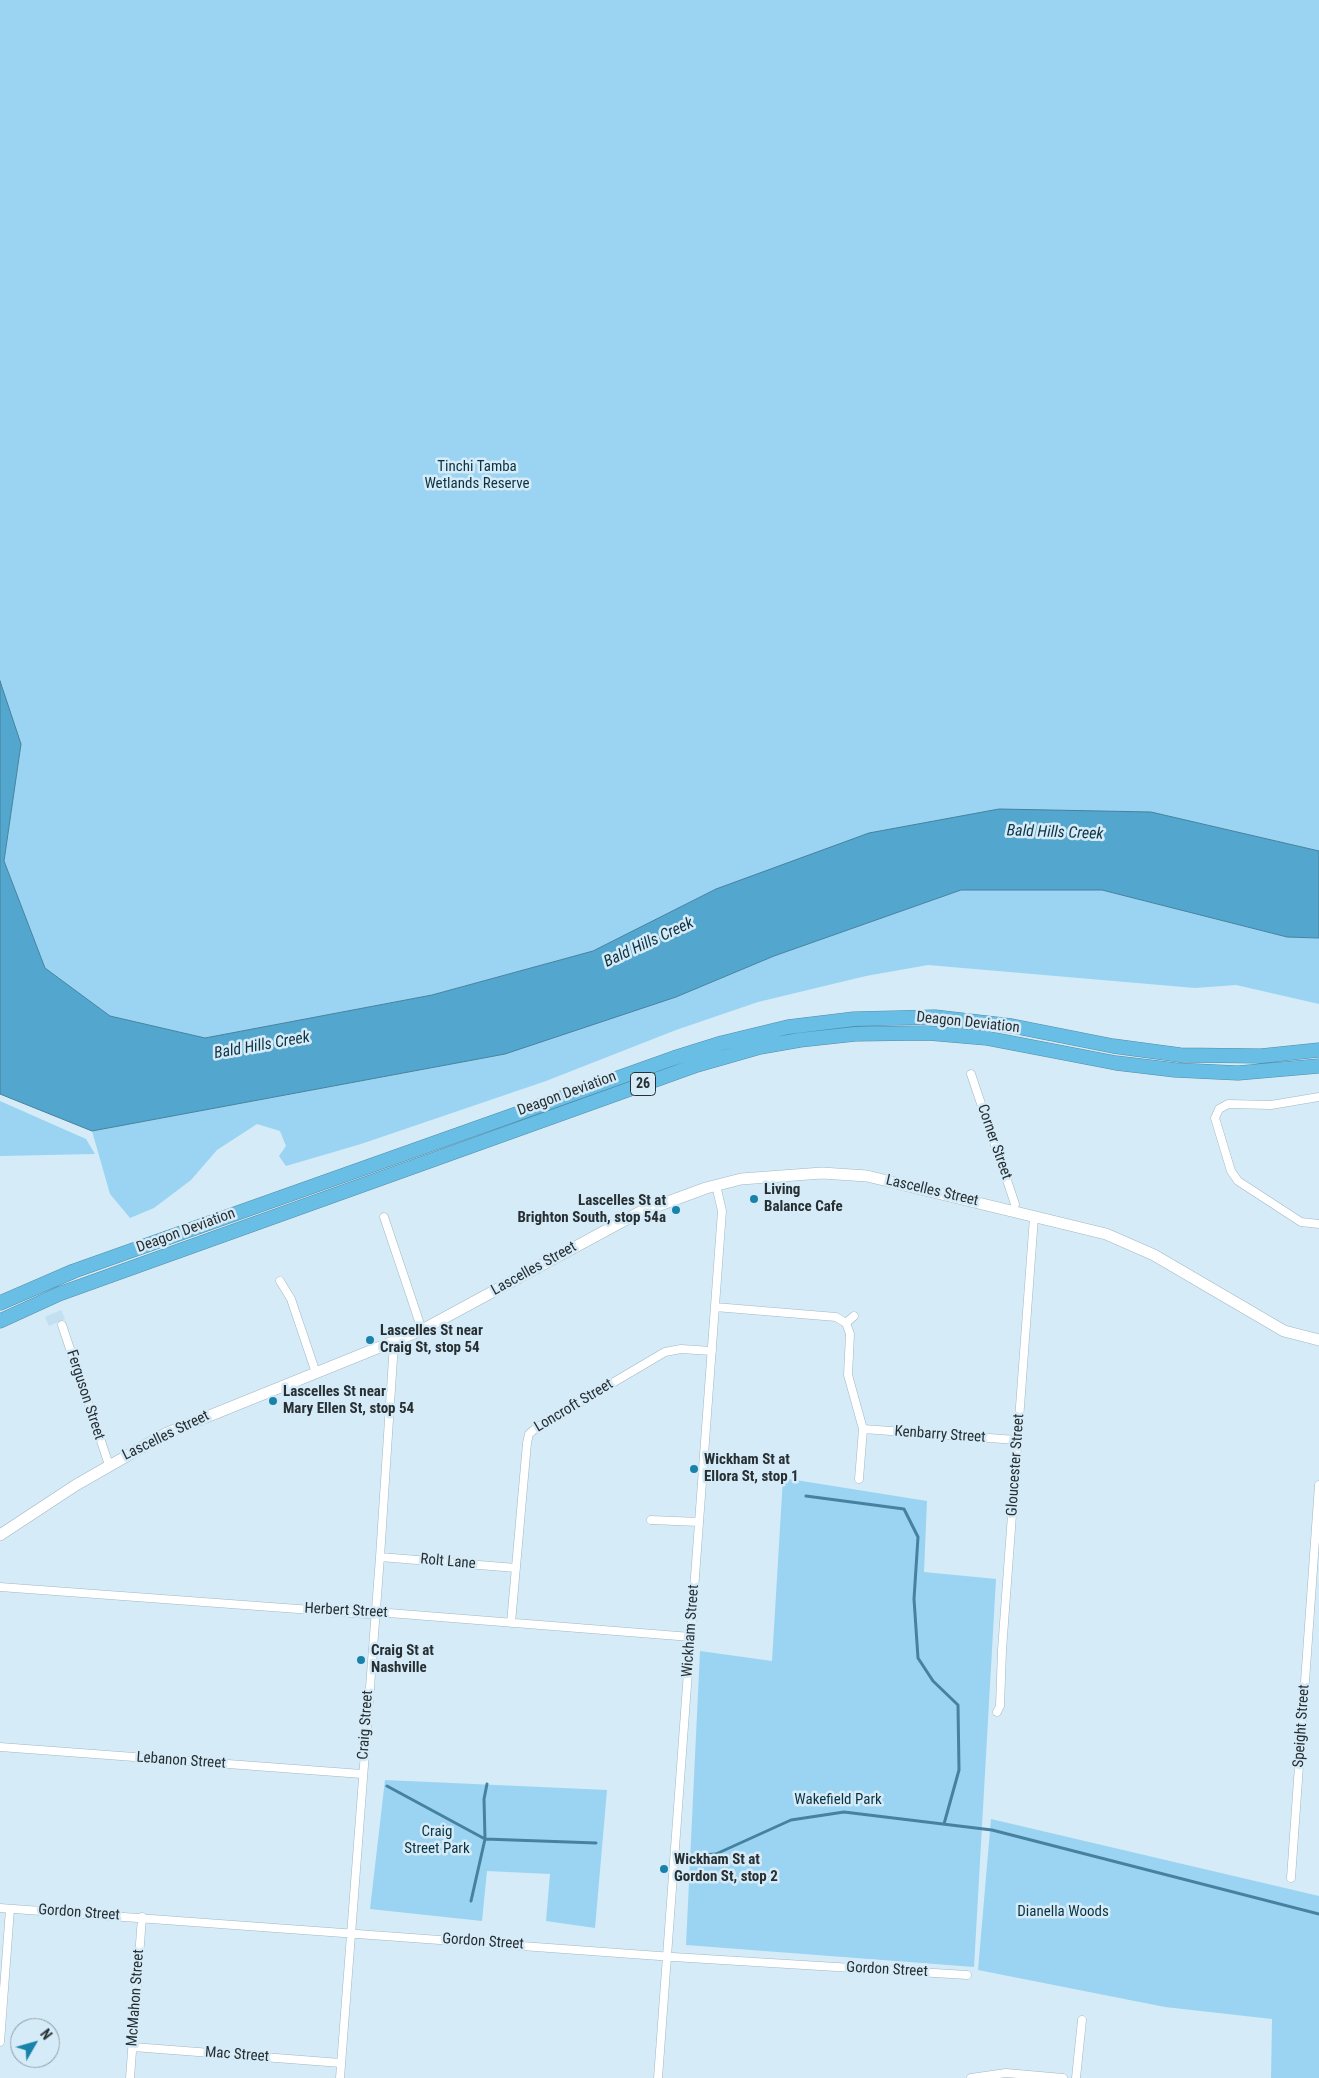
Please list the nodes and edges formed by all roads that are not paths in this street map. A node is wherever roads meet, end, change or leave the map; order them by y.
1 (1319, 1050) edge
2 (1319, 1066) edge
3 (972, 1074) dead end
4 (1319, 1097) edge
5 (716, 1185) junction
6 (1013, 1211) junction
7 (384, 1217) dead end
8 (1034, 1217) junction
9 (1319, 1224) edge
10 (280, 1281) dead end
11 (0, 1303) edge
12 (716, 1307) junction
13 (854, 1316) dead end
14 (0, 1321) edge
15 (846, 1323) junction
16 (62, 1325) dead end
17 (422, 1330) junction
18 (1319, 1340) edge
19 (394, 1343) junction
20 (712, 1351) junction
21 (316, 1373) junction
22 (863, 1429) junction
23 (1017, 1440) junction
24 (109, 1465) junction
25 (859, 1479) dead end
26 (1319, 1485) edge
27 (651, 1520) dead end
28 (699, 1522) junction
29 (0, 1536) edge
30 (380, 1557) junction
31 (516, 1568) junction
32 (0, 1587) edge
33 (374, 1614) junction
34 (511, 1623) junction
35 (691, 1637) junction
36 (997, 1712) dead end
37 (0, 1747) edge
38 (362, 1774) junction
39 (1291, 1878) dead end
40 (0, 1908) edge
41 (10, 1908) junction
42 (142, 1917) junction
43 (350, 1933) junction
44 (667, 1956) junction
45 (967, 1975) dead end
46 (1082, 2020) dead end
47 (0, 2042) edge
48 (133, 2047) junction
49 (341, 2063) junction
50 (130, 2078) edge
51 (340, 2078) edge
52 (658, 2078) edge
53 (971, 2078) edge
54 (1063, 2078) edge
55 (1076, 2078) edge

1 - 11 highway, Deagon Deviation / 26
2 - 14 highway, Deagon Deviation / 26
3 - 6 street, Corner Street
4 - 9 street
5 - 6 street, Lascelles Street
5 - 12 street, Wickham Street
5 - 17 street, Lascelles Street
6 - 8 street, Lascelles Street
7 - 17 street
8 - 18 street, Lascelles Street
8 - 23 street, Gloucester Street
10 - 21 street
12 - 15 street
12 - 20 street, Wickham Street
13 - 15 street
15 - 22 street
16 - 24 street, Ferguson Street
17 - 19 street, Lascelles Street
19 - 21 street, Lascelles Street
19 - 30 street, Craig Street
20 - 28 street, Wickham Street
20 - 31 street, Loncroft Street
21 - 24 street, Lascelles Street
22 - 23 street, Kenbarry Street
22 - 25 street
23 - 36 street, Gloucester Street
24 - 29 street, Lascelles Street
26 - 39 street, Speight Street
27 - 28 street
28 - 35 street, Wickham Street
30 - 31 street, Rolt Lane
30 - 33 street, Craig Street
31 - 34 street, Loncroft Street
32 - 33 street, Herbert Street
33 - 34 street, Herbert Street
33 - 38 street, Craig Street
34 - 35 street, Herbert Street
35 - 44 street, Wickham Street
37 - 38 street, Lebanon Street
38 - 43 street, Craig Street
40 - 41 street, Gordon Street
41 - 42 street, Gordon Street
41 - 47 street
42 - 43 street, Gordon Street
42 - 48 street, McMahon Street
43 - 44 street, Gordon Street
43 - 49 street, Craig Street
44 - 45 street, Gordon Street
44 - 52 street, Wickham Street
46 - 55 street
48 - 49 street, Mac Street
48 - 50 street, McMahon Street
49 - 51 street, Craig Street
53 - 54 street

